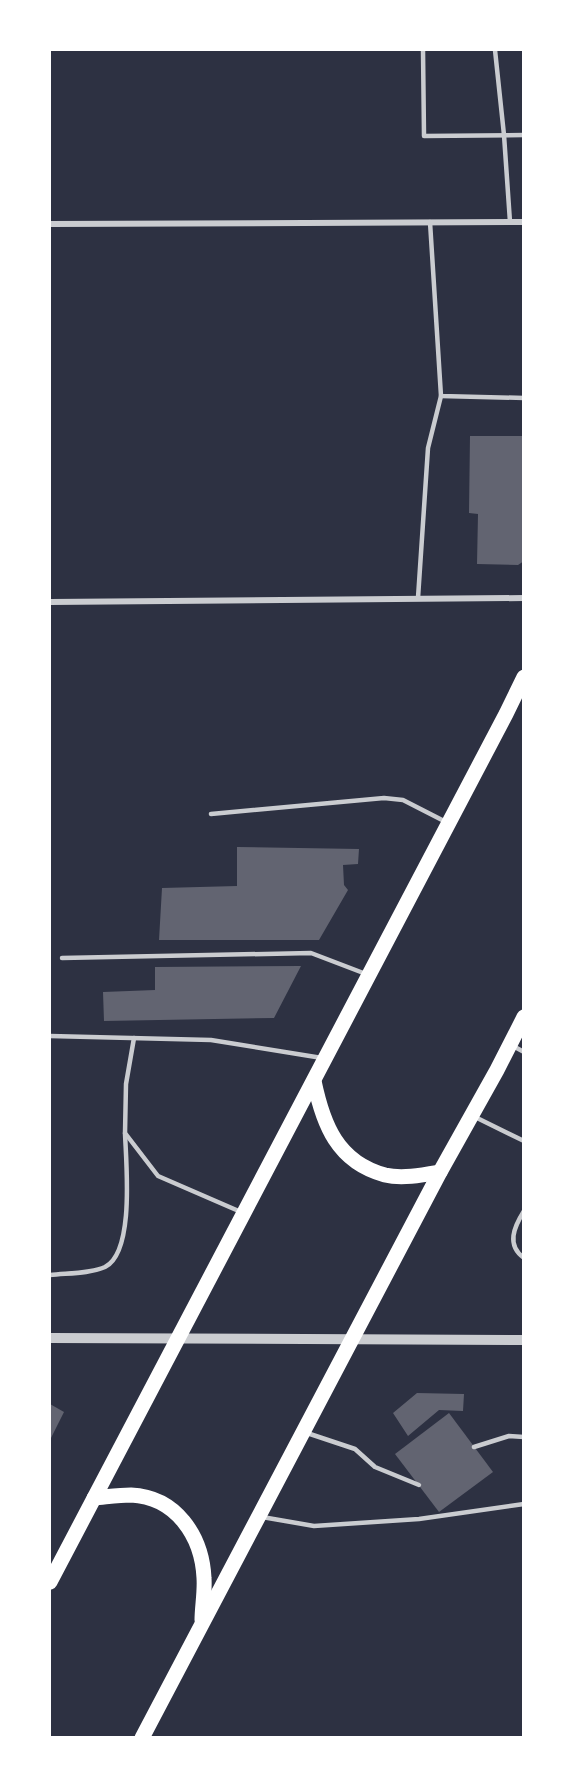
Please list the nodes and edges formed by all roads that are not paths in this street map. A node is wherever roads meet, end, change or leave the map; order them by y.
1 (423, 50) edge
2 (495, 50) edge
3 (504, 135) junction
4 (524, 135) edge
5 (430, 222) junction
6 (510, 222) junction
7 (524, 222) edge
8 (50, 224) edge
9 (441, 396) junction
10 (524, 398) edge
11 (418, 598) junction
12 (524, 598) edge
13 (50, 602) edge
14 (524, 677) edge
15 (211, 814) dead end
16 (448, 823) junction
17 (62, 958) dead end
18 (368, 975) junction
19 (524, 1017) edge
20 (50, 1038) edge
21 (134, 1038) junction
22 (517, 1048) edge
23 (325, 1058) junction
24 (314, 1081) junction
25 (472, 1116) junction
26 (125, 1133) junction
27 (524, 1141) edge
28 (440, 1172) junction
29 (524, 1211) edge
30 (243, 1214) junction
31 (524, 1258) edge
32 (50, 1275) edge
33 (50, 1338) edge
34 (177, 1339) junction
35 (352, 1340) junction
36 (524, 1340) edge
37 (304, 1432) junction
38 (524, 1437) edge
39 (474, 1447) dead end
40 (419, 1485) dead end
41 (94, 1498) junction
42 (524, 1504) edge
43 (259, 1517) junction
44 (50, 1582) edge
45 (201, 1626) junction
46 (142, 1737) edge

1 - 3 lane
2 - 3 lane
3 - 4 lane
3 - 6 lane
5 - 6 street
5 - 8 street
5 - 9 lane
6 - 7 street
9 - 10 lane
9 - 11 lane
11 - 12 street
11 - 13 street
14 - 16 main road
15 - 16 lane
16 - 18 main road
17 - 18 lane
18 - 23 main road
19 - 22 main road
20 - 21 lane
21 - 23 lane
21 - 26 lane
22 - 25 main road
23 - 24 main road
24 - 28 main road
24 - 30 main road
25 - 27 lane
25 - 28 main road
26 - 30 lane
26 - 32 lane
28 - 35 main road
29 - 31 lane
30 - 34 main road
33 - 34 street
34 - 35 street
34 - 41 main road
35 - 36 street
35 - 37 main road
37 - 40 lane
37 - 43 main road
38 - 39 lane
41 - 44 main road
41 - 45 main road
42 - 43 lane
43 - 45 main road
45 - 46 main road

